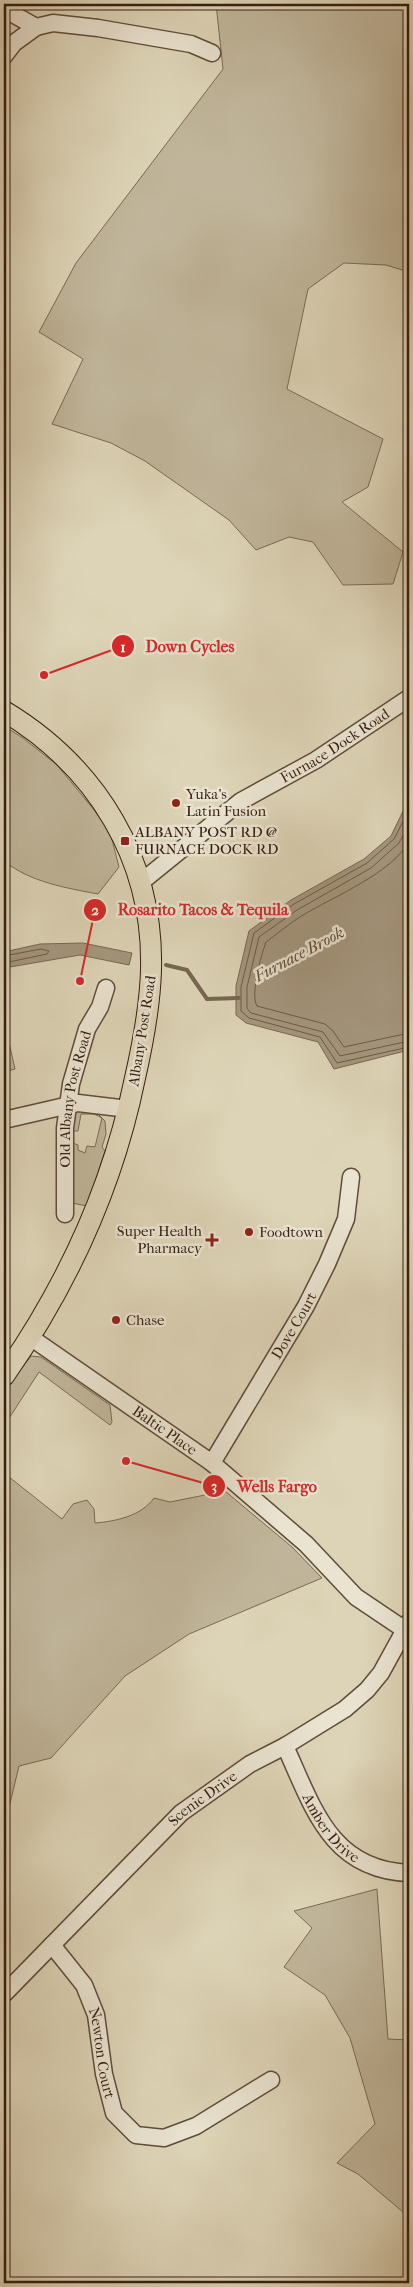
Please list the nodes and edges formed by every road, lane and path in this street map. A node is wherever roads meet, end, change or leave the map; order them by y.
1 (4, 9) edge
2 (36, 28) junction
3 (212, 53) dead end
4 (4, 56) edge
5 (409, 698) edge
6 (4, 712) edge
7 (140, 883) junction
8 (106, 988) dead end
9 (68, 1106) junction
10 (128, 1109) junction
11 (4, 1120) edge
12 (351, 1177) dead end
13 (65, 1214) dead end
14 (30, 1337) junction
15 (4, 1376) edge
16 (212, 1463) junction
17 (407, 1626) edge
18 (285, 1746) junction
19 (409, 1873) edge
20 (52, 1945) junction
21 (4, 1994) edge
22 (271, 2080) dead end

1 - 2 street
2 - 3 street
2 - 4 street
5 - 7 street, Furnace Dock Road
6 - 7 main road, Albany Post Road
7 - 10 main road, Albany Post Road
8 - 9 street, Old Albany Post Road
9 - 10 street
9 - 11 street
9 - 13 street, Old Albany Post Road
10 - 14 main road, Albany Post Road
12 - 16 street, Dove Court
14 - 15 main road, Albany Post Road
14 - 16 street, Baltic Place
16 - 17 street, Baltic Place
17 - 18 street, Scenic Drive
18 - 19 street, Amber Drive
18 - 20 street, Scenic Drive
20 - 21 street, Scenic Drive
20 - 22 street, Newton Court

